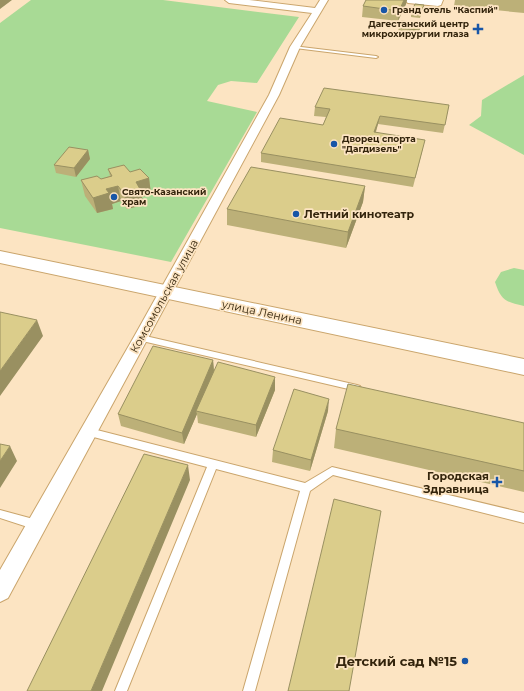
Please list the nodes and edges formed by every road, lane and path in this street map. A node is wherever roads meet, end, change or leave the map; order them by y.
1 (229, 0) edge
2 (408, 0) edge
3 (439, 0) edge
4 (321, 6) edge
5 (295, 47) junction
6 (376, 57) dead end
7 (0, 257) edge
8 (166, 292) junction
9 (142, 338) junction
10 (524, 367) edge
11 (363, 389) edge
12 (89, 432) junction
13 (214, 464) junction
14 (306, 488) junction
15 (0, 514) edge
16 (524, 518) edge
17 (37, 524) junction
18 (0, 591) edge
19 (120, 691) edge
20 (249, 691) edge

1 - 4 street
2 - 3 street
4 - 5 street, Комсомольская улица
5 - 6 lane
5 - 8 street, Комсомольская улица
7 - 8 street, улица Ленина
8 - 9 street, Комсомольская улица
8 - 10 street, улица Ленина
9 - 11 lane
9 - 12 street, Комсомольская улица
12 - 13 lane
12 - 17 street, Комсомольская улица
13 - 14 lane
13 - 19 lane
14 - 16 lane
14 - 20 lane
15 - 17 lane
17 - 18 street, Комсомольская улица

